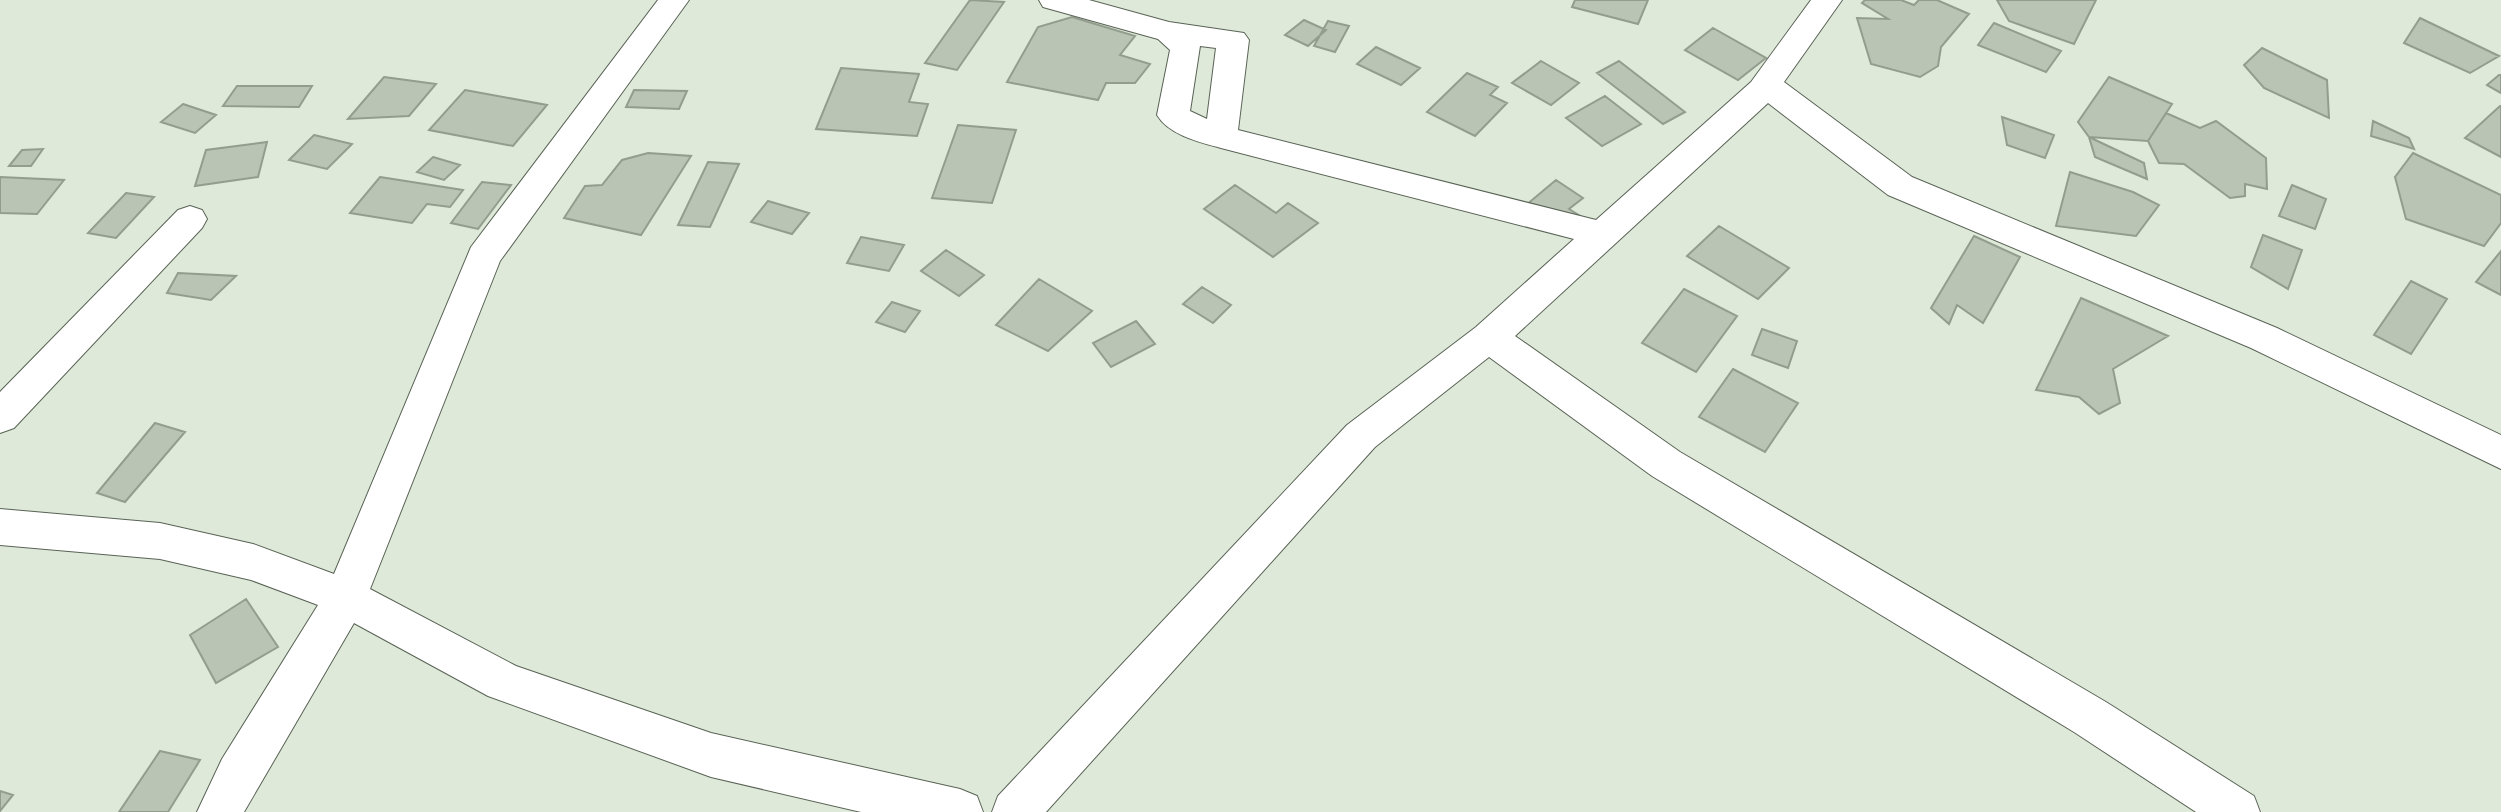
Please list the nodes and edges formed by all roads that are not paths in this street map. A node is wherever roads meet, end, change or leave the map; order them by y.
1 (674, 0) edge
2 (1054, 0) edge
3 (1827, 0) edge
4 (1169, 32) junction
5 (1766, 85) junction
6 (1221, 137) junction
7 (190, 219) dead end
8 (1603, 234) junction
9 (1489, 337) junction
10 (0, 417) edge
11 (2501, 453) edge
12 (0, 527) edge
13 (346, 597) junction
14 (220, 812) edge
15 (960, 812) edge
16 (1015, 812) edge
17 (2237, 812) edge

1 - 13 street
2 - 4 street
3 - 5 street
4 - 6 street
4 - 6 street
5 - 8 street
5 - 11 street
6 - 8 street
7 - 10 street
8 - 9 street
9 - 16 street
9 - 17 street
12 - 13 street
13 - 14 street
13 - 15 street

